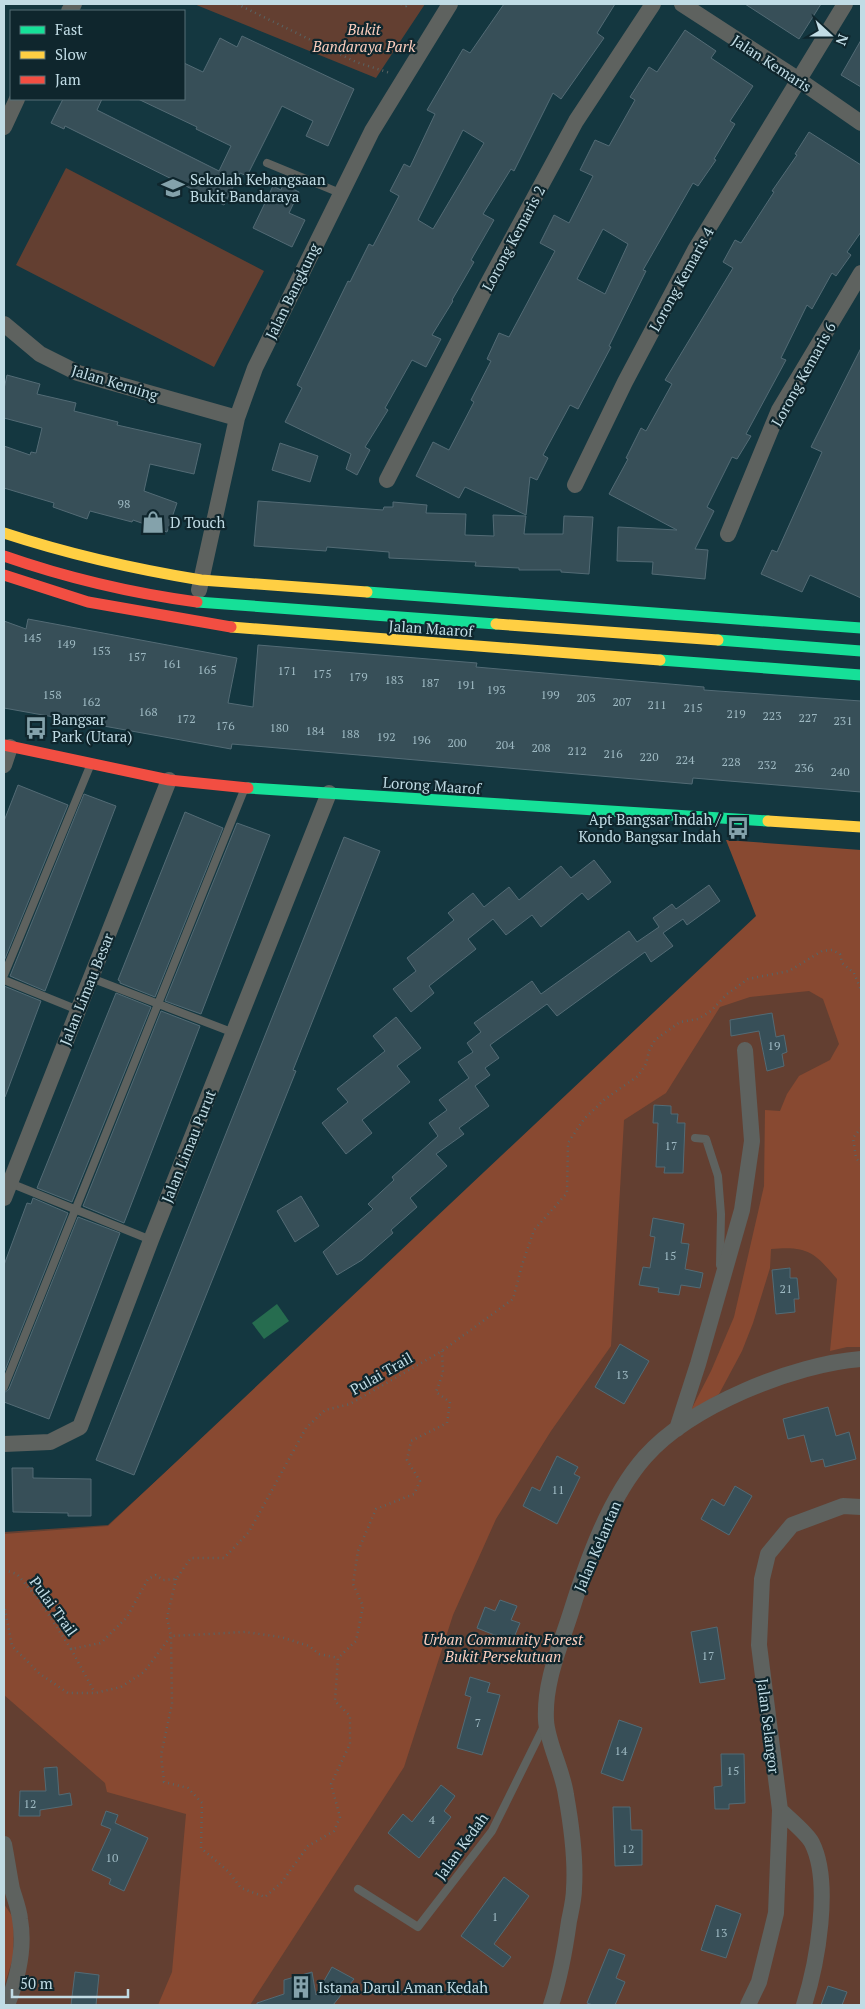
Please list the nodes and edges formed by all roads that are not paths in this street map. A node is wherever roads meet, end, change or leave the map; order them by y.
1 (450, 4) edge
2 (653, 4) edge
3 (682, 4) edge
4 (845, 4) edge
5 (799, 80) junction
6 (17, 100) edge
7 (861, 123) edge
8 (4, 128) edge
9 (267, 164) dead end
10 (340, 193) junction
11 (861, 273) edge
12 (4, 324) edge
13 (237, 418) junction
14 (387, 480) dead end
15 (575, 485) dead end
16 (4, 533) edge
17 (728, 534) dead end
18 (4, 556) edge
19 (4, 575) edge
20 (200, 580) junction
21 (197, 602) junction
22 (861, 628) edge
23 (861, 652) edge
24 (861, 674) edge
25 (7, 746) edge
26 (91, 763) junction
27 (4, 765) edge
28 (168, 780) junction
29 (245, 788) junction
30 (329, 793) junction
31 (861, 827) edge
32 (4, 975) edge
33 (91, 978) junction
34 (4, 980) edge
35 (157, 1002) junction
36 (78, 1010) junction
37 (234, 1033) junction
38 (745, 1050) dead end
39 (695, 1138) dead end
40 (7, 1190) edge
41 (74, 1209) junction
42 (151, 1240) junction
43 (719, 1290) junction
44 (861, 1358) edge
45 (4, 1387) edge
46 (677, 1429) junction
47 (4, 1444) edge
48 (861, 1507) edge
49 (546, 1722) junction
50 (780, 1810) junction
51 (4, 1844) edge
52 (8, 1885) edge
53 (358, 1889) dead end
54 (7, 2005) edge
55 (551, 2005) edge
56 (748, 2005) edge
57 (804, 2005) edge

1 - 10 street, Jalan Bangkung
2 - 14 street, Lorong Kemaris 2
3 - 5 street, Jalan Kemaris
4 - 5 street, Lorong Kemaris 4
5 - 7 street, Jalan Kemaris
5 - 15 street, Lorong Kemaris 4
6 - 8 street
9 - 10 lane
10 - 13 street, Jalan Bangkung
11 - 17 street, Lorong Kemaris 6
12 - 13 street, Jalan Keruing
13 - 20 street, Jalan Bangkung
16 - 20 main road, Jalan Maarof
18 - 21 main road, Jalan Maarof
19 - 24 main road, Jalan Maarof
20 - 21 street, Jalan Bangkung
20 - 22 main road, Jalan Maarof
21 - 23 main road, Jalan Maarof
25 - 26 main road, Lorong Maarof
25 - 27 street
26 - 28 main road, Lorong Maarof
26 - 32 lane
28 - 29 main road, Lorong Maarof
28 - 33 street, Jalan Limau Besar
29 - 30 main road, Lorong Maarof
29 - 35 lane
30 - 31 main road, Lorong Maarof
30 - 37 street, Jalan Limau Purut
33 - 35 lane
33 - 36 street, Jalan Limau Besar
34 - 36 lane
35 - 37 lane
35 - 41 lane
36 - 40 street, Jalan Limau Besar
37 - 42 street, Jalan Limau Purut
38 - 43 street
39 - 43 lane
40 - 41 lane
41 - 42 lane
41 - 45 lane
42 - 47 street, Jalan Limau Purut
43 - 46 street
44 - 46 street, Jalan Kelantan
46 - 49 street, Jalan Kelantan
48 - 50 street, Jalan Selangor
49 - 53 lane, Jalan Kedah
49 - 55 street, Jalan Kelantan
50 - 56 street, Jalan Selangor
50 - 57 street
51 - 52 street
52 - 54 street

